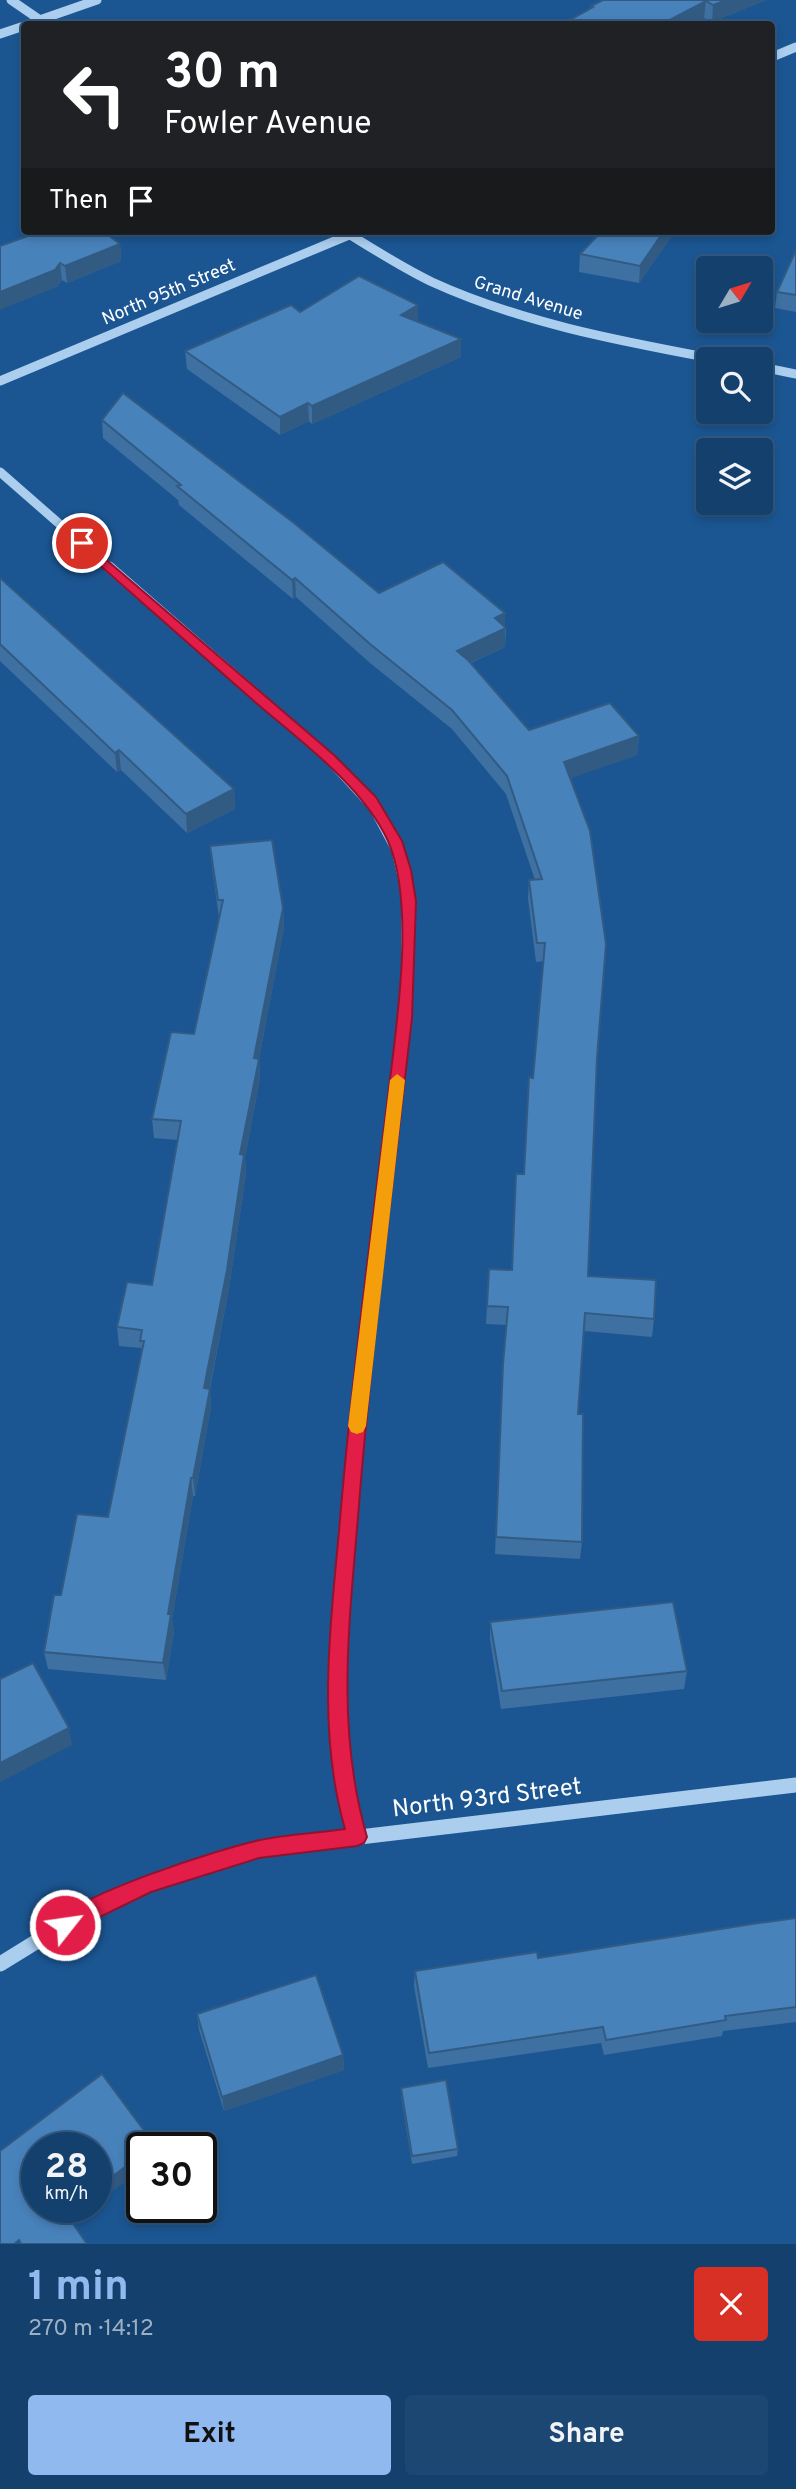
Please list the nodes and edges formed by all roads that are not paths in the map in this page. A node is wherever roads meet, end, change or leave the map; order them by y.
1 (11, 0) edge
2 (97, 0) edge
3 (42, 21) edge
4 (46, 21) edge
5 (21, 27) edge
6 (0, 34) edge
7 (796, 47) edge
8 (775, 56) edge
9 (341, 235) edge
10 (350, 235) edge
11 (696, 355) edge
12 (773, 369) edge
13 (796, 374) edge
14 (0, 381) edge
15 (0, 472) edge
16 (796, 1785) edge
17 (357, 1837) junction
18 (0, 1964) edge

1 - 3 street
2 - 4 street
5 - 6 street
7 - 8 street
9 - 14 street, North 95th Street
10 - 11 street, Grand Avenue
12 - 13 street
15 - 17 street
16 - 17 street, North 93rd Street
17 - 18 street, North 93rd Street

